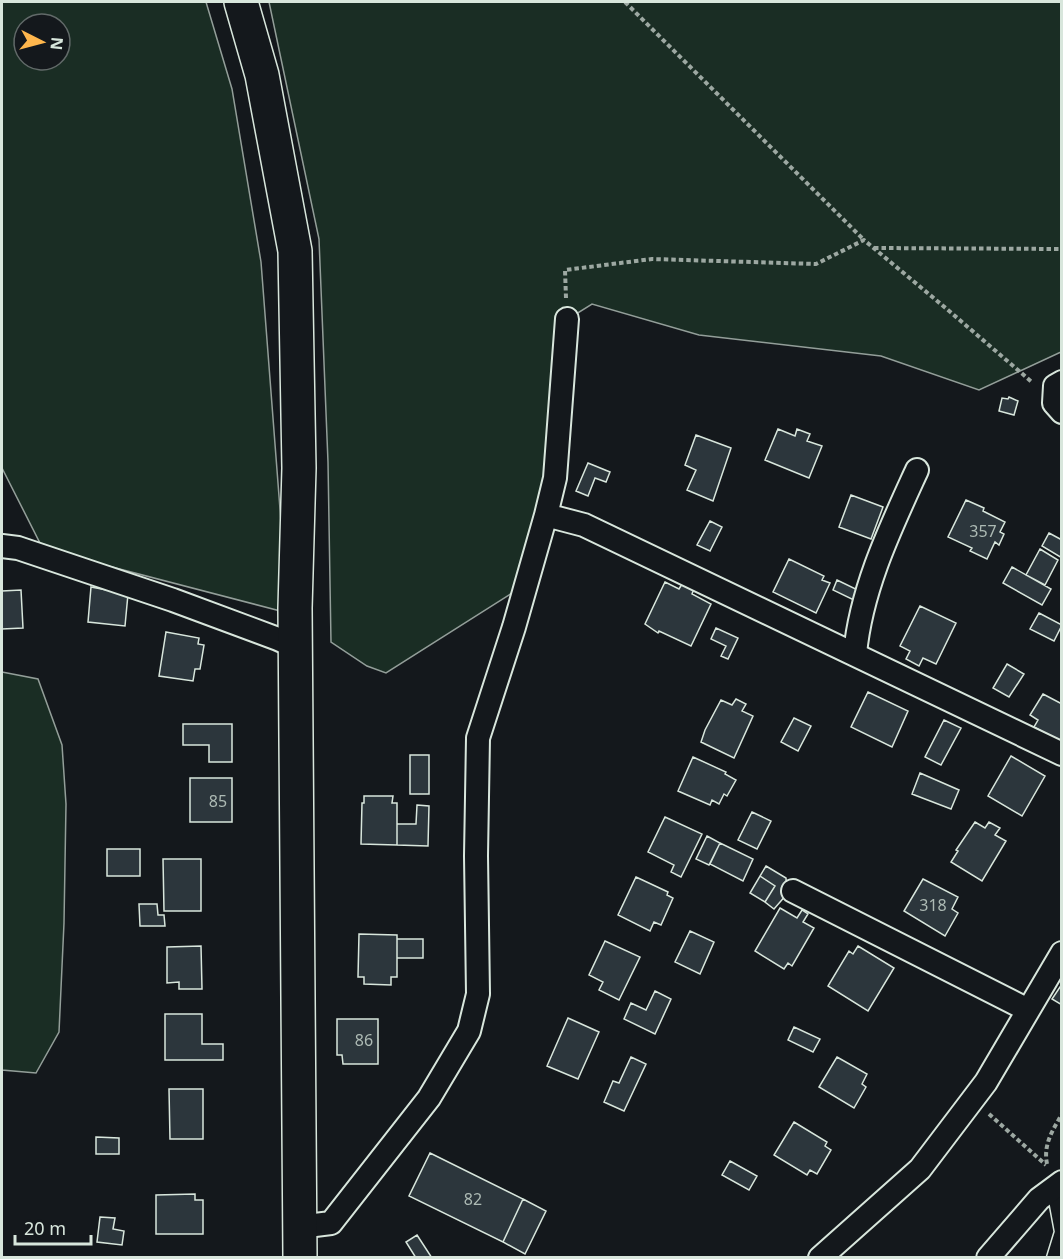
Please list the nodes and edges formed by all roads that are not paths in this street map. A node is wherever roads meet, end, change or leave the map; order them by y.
1 (241, 2) edge
2 (567, 319) road end
3 (1062, 382) edge
4 (1058, 408) edge
5 (917, 470) dead end
6 (546, 515) junction
7 (2, 546) edge
8 (296, 647) junction
9 (855, 654) junction
10 (1062, 754) edge
11 (793, 891) dead end
12 (1062, 953) edge
13 (1028, 1010) junction
14 (1054, 1179) edge
15 (300, 1242) edge
16 (820, 1257) edge
17 (988, 1257) edge
18 (1053, 1257) edge

1 - 8 main road
2 - 6 street
3 - 4 street
5 - 9 street
6 - 9 street
6 - 15 street
7 - 8 street
8 - 15 main road
9 - 10 street
11 - 13 street
12 - 13 street
13 - 16 street
14 - 17 street
14 - 18 lane

